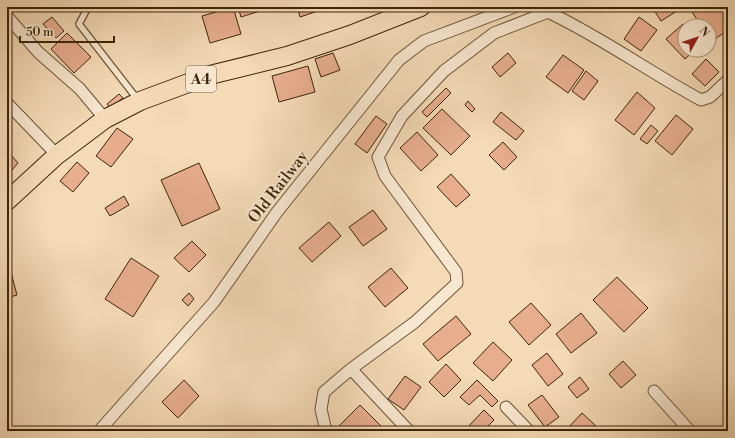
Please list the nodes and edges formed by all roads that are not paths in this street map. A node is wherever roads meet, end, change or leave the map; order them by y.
1 (421, 7) edge
2 (514, 7) edge
3 (87, 9) dead end
4 (548, 9) edge
5 (7, 16) edge
6 (728, 80) edge
7 (140, 101) junction
8 (7, 103) edge
9 (105, 119) junction
10 (57, 155) junction
11 (7, 201) edge
12 (351, 369) junction
13 (654, 391) dead end
14 (506, 407) dead end
15 (99, 431) edge
16 (326, 431) edge
17 (409, 431) edge
18 (529, 431) edge
19 (690, 431) edge

1 - 7 highway, A4
2 - 15 street, Old Railway
3 - 7 lane
4 - 6 street
4 - 12 street
5 - 9 street
7 - 9 highway, A4
8 - 10 street
9 - 10 highway, A4
10 - 11 highway, A4
12 - 16 street
12 - 17 street
13 - 19 street
14 - 18 street

